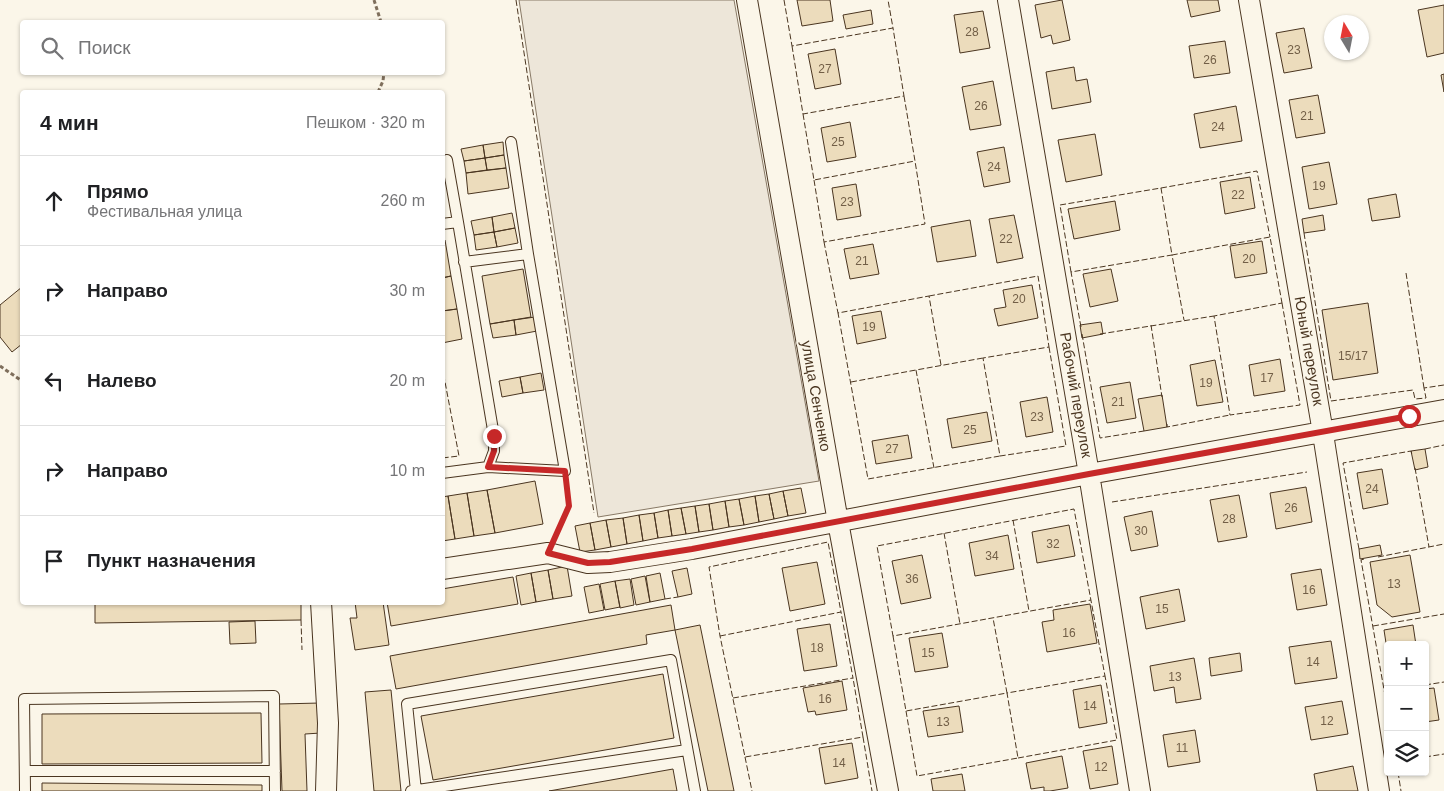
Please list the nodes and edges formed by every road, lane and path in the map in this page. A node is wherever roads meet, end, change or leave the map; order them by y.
1 (374, 0) edge
2 (747, 0) edge
3 (1008, 0) edge
4 (1249, 0) edge
5 (380, 20) edge
6 (384, 75) edge
7 (379, 90) edge
8 (511, 142) dead end
9 (447, 160) dead end
10 (458, 222) junction
11 (445, 224) edge
12 (528, 254) junction
13 (464, 262) junction
14 (0, 366) edge
15 (20, 380) edge
16 (1444, 410) edge
17 (1322, 431) junction
18 (488, 467) junction
19 (565, 471) junction
20 (445, 473) edge
21 (1089, 474) junction
22 (838, 522) junction
23 (548, 553) junction
24 (445, 569) edge
25 (321, 605) edge
26 (687, 750) junction
27 (25, 771) junction
28 (275, 771) junction
29 (26, 791) edge
30 (275, 791) edge
31 (326, 791) edge
32 (411, 791) edge
33 (415, 791) edge
34 (695, 791) edge
35 (888, 791) edge
36 (1140, 791) edge
37 (1379, 791) edge

1 - 5 path
2 - 22 street, улица Сенченко
3 - 21 street, Рабочий переулок
4 - 17 street, Юный переулок
6 - 7 path
8 - 12 lane
9 - 10 lane
10 - 11 lane
10 - 13 lane
12 - 13 lane
12 - 19 lane
13 - 18 lane
14 - 15 path
16 - 17 street
17 - 21 street
17 - 37 street, Юный переулок
18 - 19 lane
18 - 20 lane
19 - 23 path
21 - 22 street
21 - 36 street, Рабочий переулок
22 - 23 street
22 - 35 street, улица Сенченко
23 - 24 street
25 - 31 street
26 - 33 lane
26 - 33 lane
26 - 34 lane
27 - 28 lane
27 - 28 lane
27 - 29 lane
28 - 30 lane
32 - 33 lane

